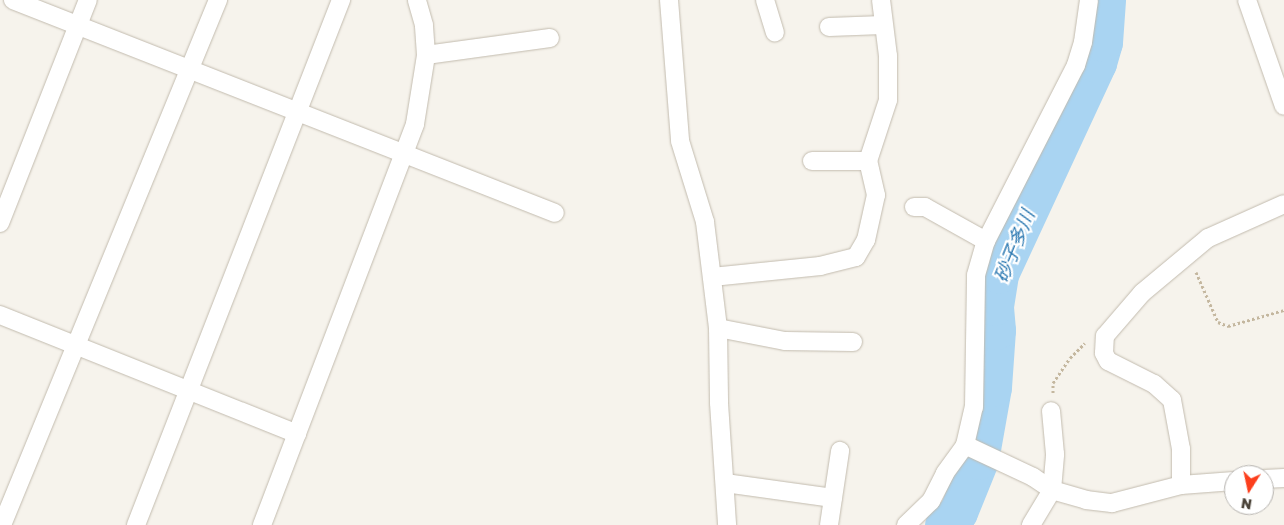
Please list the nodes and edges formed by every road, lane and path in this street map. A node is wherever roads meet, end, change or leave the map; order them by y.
1 (13, 0) edge
2 (88, 0) edge
3 (218, 0) edge
4 (341, 0) edge
5 (417, 0) edge
6 (669, 0) edge
7 (765, 0) edge
8 (881, 0) edge
9 (1089, 0) edge
10 (1246, 0) edge
11 (78, 25) junction
12 (883, 25) junction
13 (829, 28) dead end
14 (775, 32) dead end
15 (550, 38) dead end
16 (426, 55) junction
17 (192, 68) junction
18 (1284, 106) edge
19 (299, 111) junction
20 (406, 153) junction
21 (812, 161) dead end
22 (868, 161) junction
23 (1284, 204) edge
24 (914, 207) dead end
25 (555, 214) dead end
26 (0, 223) edge
27 (986, 241) junction
28 (1187, 256) junction
29 (712, 277) junction
30 (1284, 310) edge
31 (0, 316) edge
32 (718, 328) junction
33 (853, 342) dead end
34 (76, 347) junction
35 (189, 391) junction
36 (1051, 411) dead end
37 (298, 434) junction
38 (968, 447) junction
39 (840, 451) dead end
40 (1224, 482) edge
41 (725, 483) junction
42 (1181, 485) junction
43 (1052, 490) junction
44 (833, 498) junction
45 (2, 525) edge
46 (136, 525) edge
47 (262, 525) edge
48 (727, 525) edge
49 (829, 525) edge
50 (906, 525) edge
51 (1031, 525) edge

1 - 11 street
2 - 11 street
3 - 17 street
4 - 19 street
5 - 16 street
6 - 29 street
7 - 14 street
8 - 12 street
9 - 27 street
10 - 18 street
11 - 17 street
11 - 26 street
12 - 13 street
12 - 22 street
15 - 16 street
16 - 20 street
17 - 19 street
17 - 34 street
19 - 20 street
19 - 35 street
20 - 25 street
20 - 37 street
21 - 22 street
22 - 29 street
23 - 28 street
24 - 27 street
27 - 38 street
28 - 30 path
28 - 42 street
29 - 32 street
31 - 34 street
32 - 33 street
32 - 41 street
34 - 35 street
34 - 45 street
35 - 37 street
35 - 46 street
36 - 43 street
37 - 47 street
38 - 43 street
38 - 50 street
39 - 44 street
40 - 42 street
41 - 44 street
41 - 48 street
42 - 43 street
43 - 51 street
44 - 49 street

